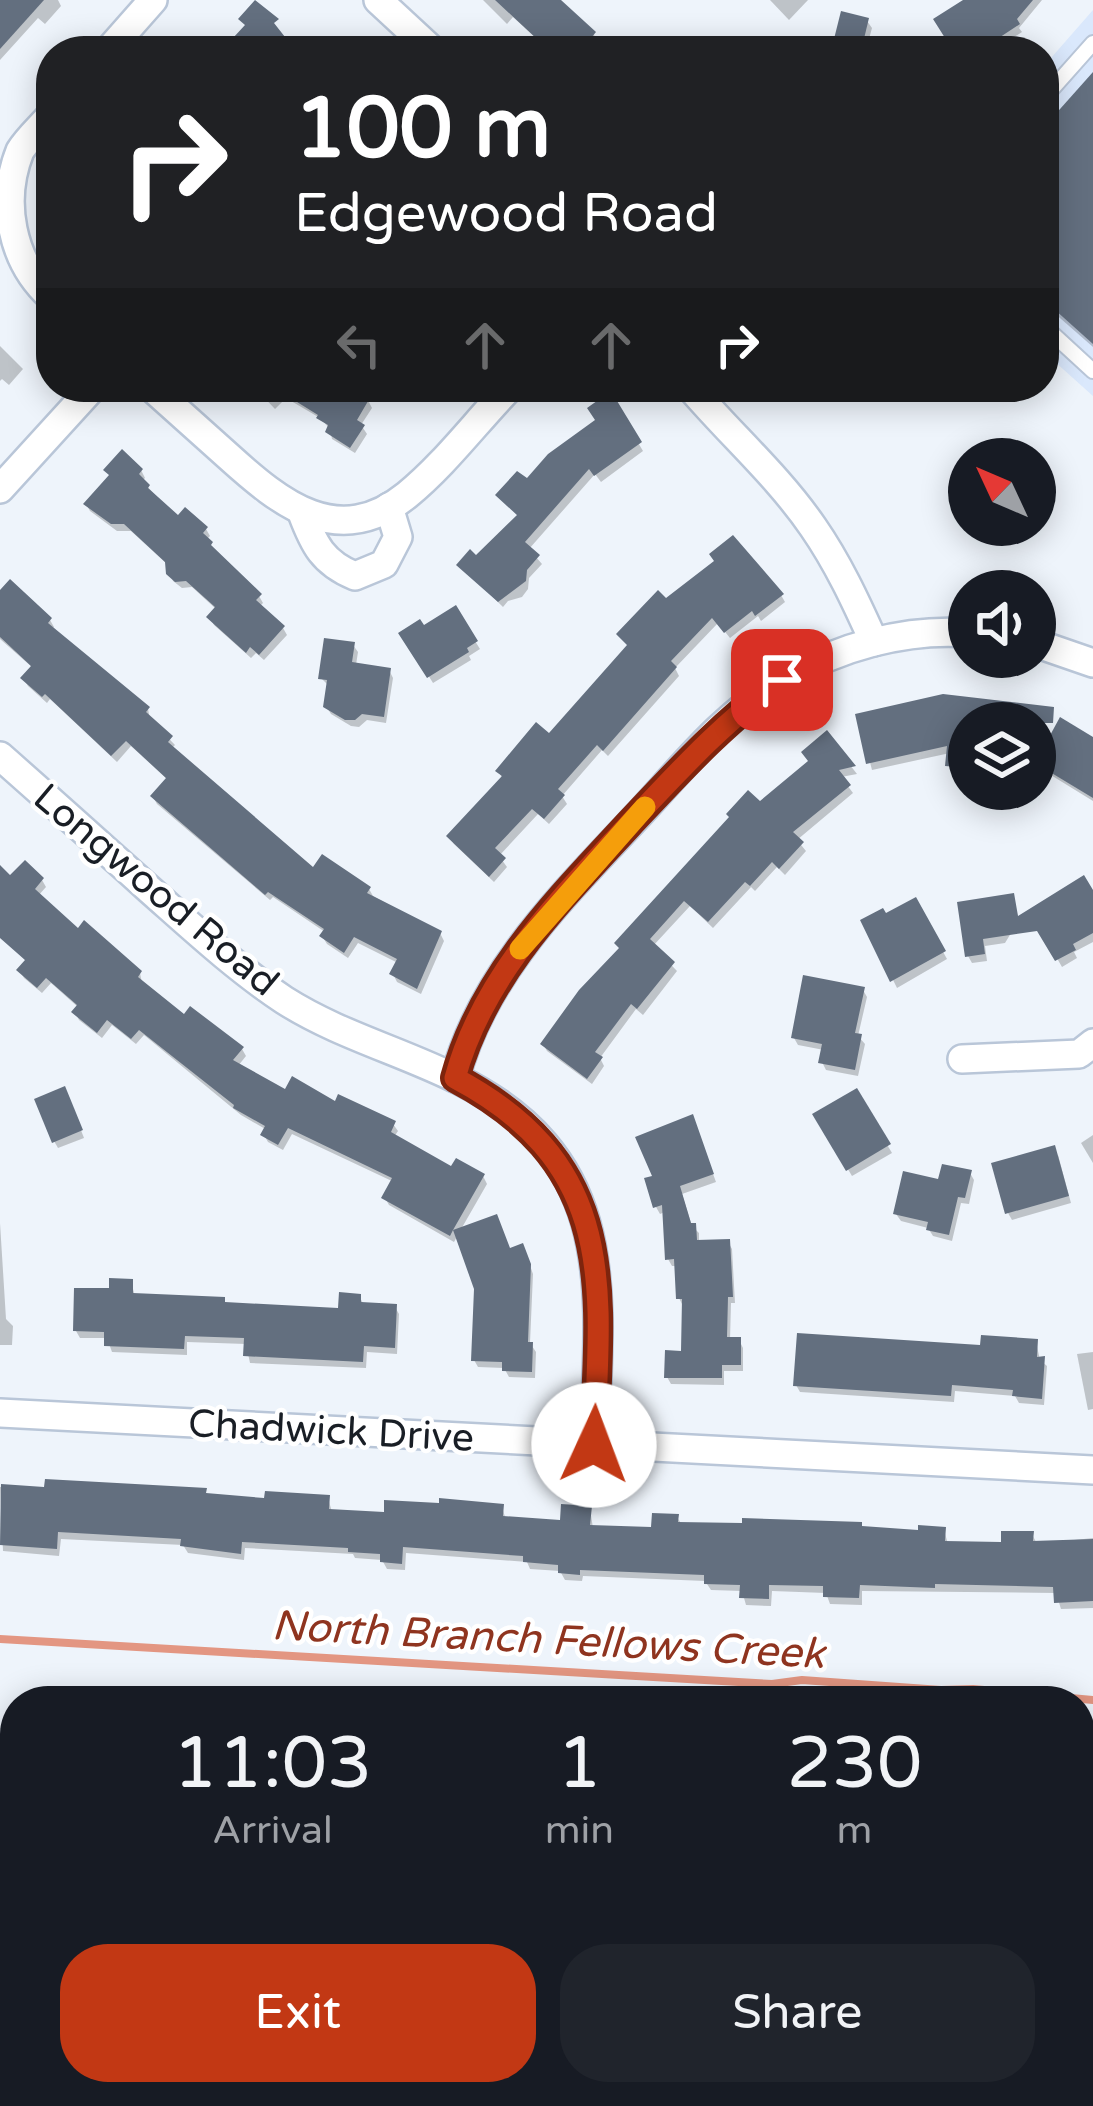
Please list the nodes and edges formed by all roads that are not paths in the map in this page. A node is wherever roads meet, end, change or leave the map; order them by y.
1 (152, 0) edge
2 (378, 0) edge
3 (121, 36) edge
4 (417, 36) edge
5 (1093, 44) edge
6 (1059, 81) edge
7 (36, 132) edge
8 (7, 165) edge
9 (0, 261) edge
10 (28, 273) junction
11 (36, 281) edge
12 (1059, 340) edge
13 (1093, 371) edge
14 (79, 402) edge
15 (168, 402) edge
16 (496, 402) edge
17 (704, 402) edge
18 (0, 489) edge
19 (389, 507) junction
20 (302, 512) junction
21 (948, 633) edge
22 (874, 642) junction
23 (1056, 650) edge
24 (1093, 663) edge
25 (0, 755) edge
26 (1093, 1043) edge
27 (962, 1059) dead end
28 (455, 1078) junction
29 (0, 1413) edge
30 (594, 1445) junction
31 (1093, 1470) edge

1 - 3 street
2 - 4 street
5 - 6 lane
7 - 8 street
8 - 10 street
9 - 10 street
10 - 11 street
12 - 13 lane
14 - 18 street
15 - 20 street
16 - 19 street
17 - 22 street
19 - 20 street
19 - 20 street
21 - 22 street
22 - 28 street
23 - 24 street
25 - 28 street, Longwood Road
26 - 27 street
28 - 30 street, Longwood Road
29 - 30 street, Chadwick Drive
30 - 31 street, Chadwick Drive

